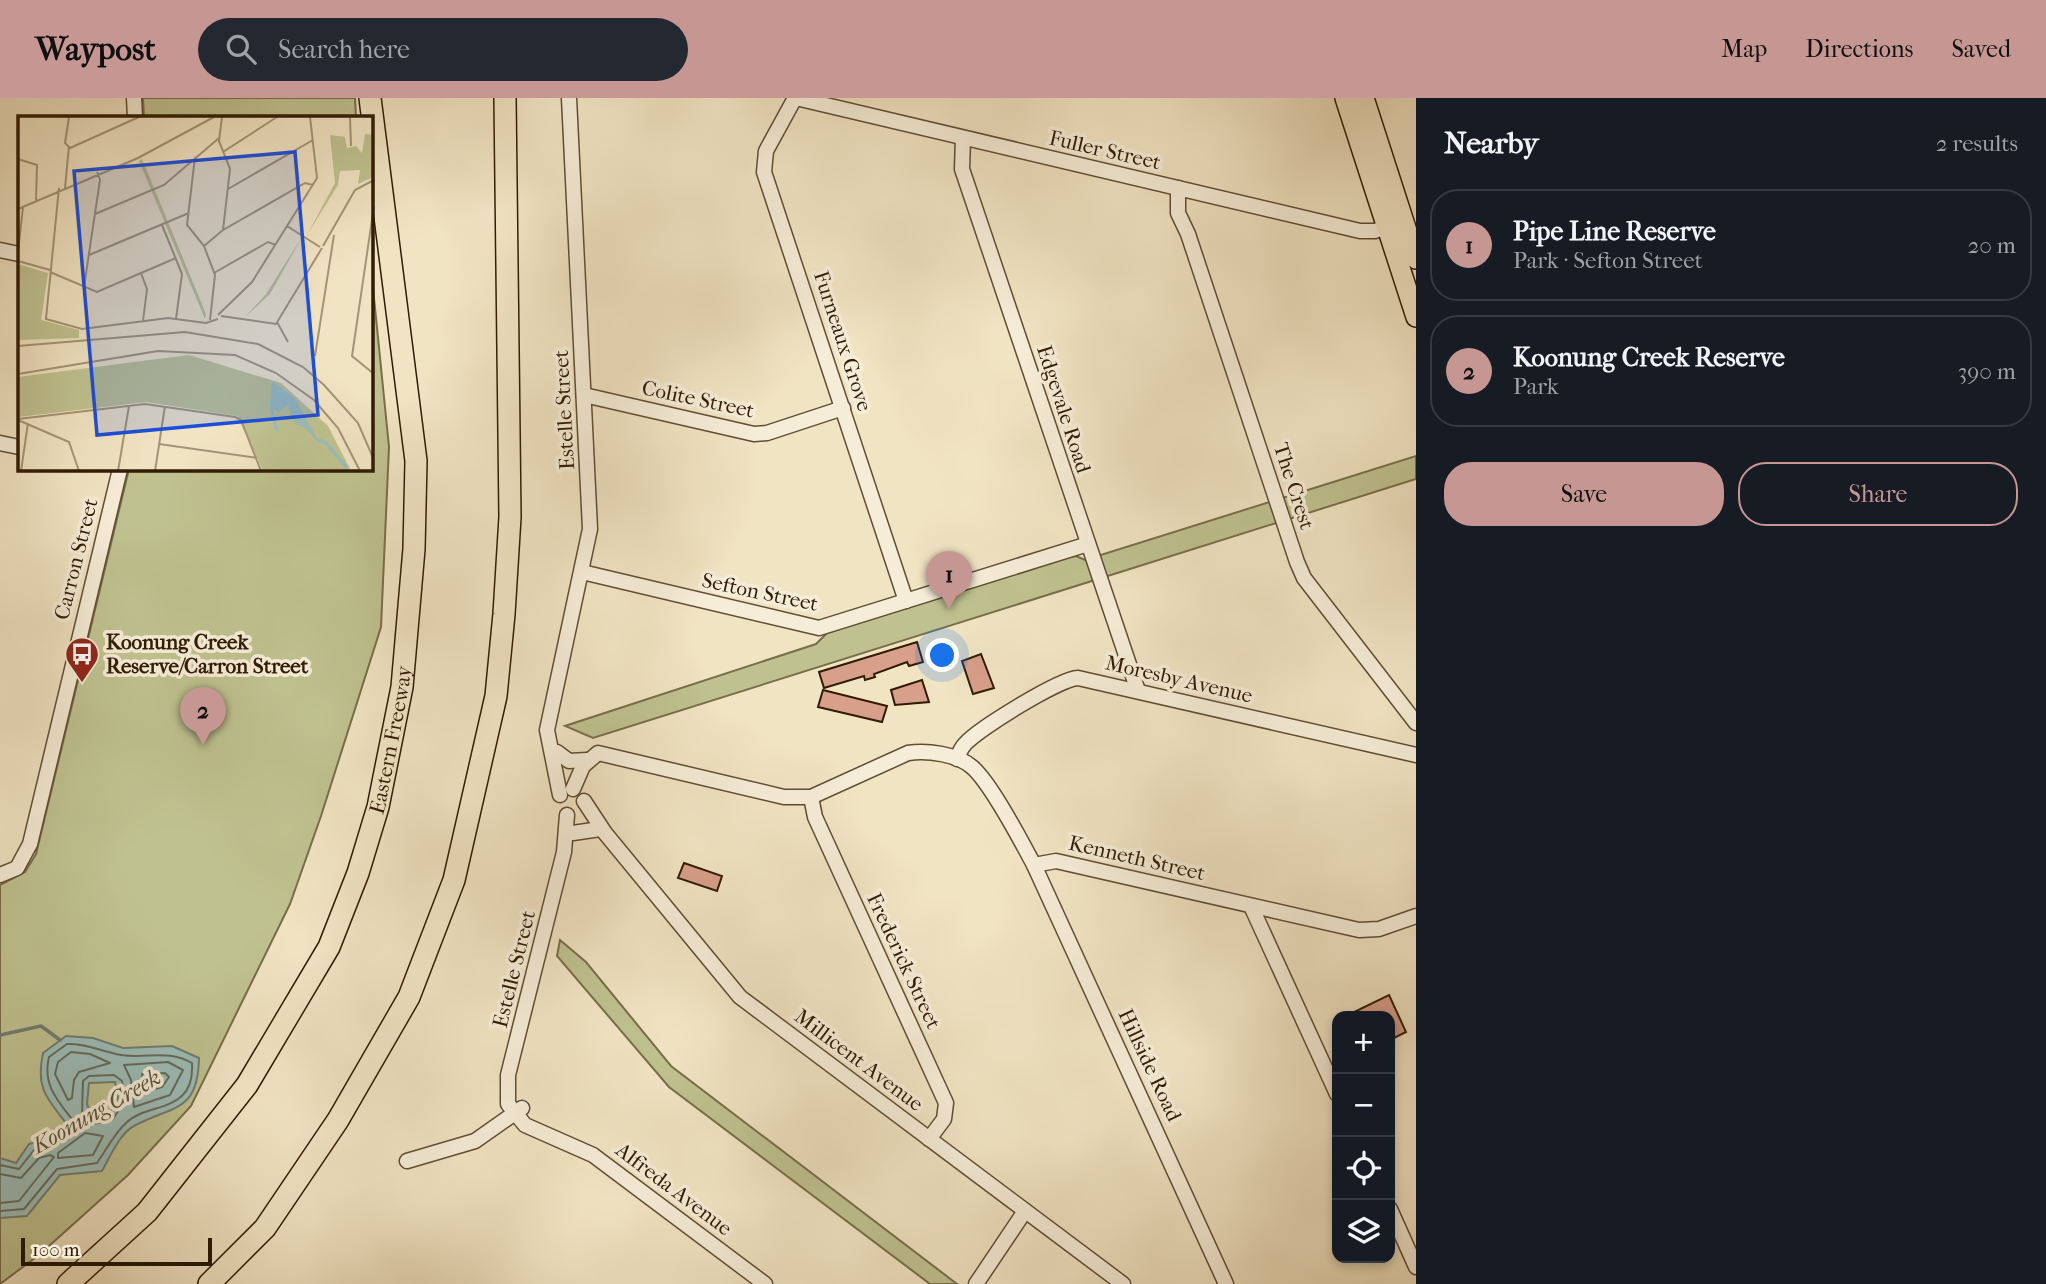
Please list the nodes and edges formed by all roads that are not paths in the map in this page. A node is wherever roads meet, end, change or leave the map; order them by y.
1 (134, 98) edge
2 (370, 98) edge
3 (505, 98) edge
4 (569, 98) edge
5 (795, 98) edge
6 (1345, 98) edge
7 (1364, 98) edge
8 (135, 116) edge
9 (372, 116) edge
10 (373, 130) edge
11 (963, 138) junction
12 (1183, 190) junction
13 (1395, 224) junction
14 (0, 250) edge
15 (18, 254) edge
16 (1416, 259) edge
17 (1416, 317) edge
18 (584, 395) junction
19 (843, 408) junction
20 (0, 443) edge
21 (18, 447) edge
22 (115, 471) edge
23 (1088, 544) junction
24 (582, 572) junction
25 (906, 601) junction
26 (1138, 691) junction
27 (550, 716) junction
28 (1416, 723) edge
29 (557, 752) junction
30 (1416, 755) edge
31 (957, 759) junction
32 (587, 760) junction
33 (620, 760) junction
34 (811, 797) junction
35 (574, 801) junction
36 (603, 831) junction
37 (573, 833) junction
38 (564, 852) junction
39 (1034, 865) junction
40 (0, 875) edge
41 (1251, 906) junction
42 (1416, 916) edge
43 (1332, 1083) edge
44 (518, 1111) junction
45 (929, 1139) junction
46 (407, 1161) dead end
47 (1028, 1213) junction
48 (1395, 1220) edge
49 (1416, 1266) edge
50 (68, 1284) edge
51 (209, 1284) edge
52 (765, 1284) edge
53 (976, 1284) edge
54 (1123, 1284) edge
55 (1226, 1284) edge

1 - 8 street
2 - 9 highway, Eastern Freeway
3 - 51 highway
4 - 18 street, Estelle Street
5 - 11 street, Fuller Street
5 - 19 street, Furneaux Grove
6 - 13 main road
7 - 13 main road
10 - 50 highway, Eastern Freeway
11 - 12 street, Fuller Street
11 - 23 street, Edgevale Road
12 - 13 street, Fuller Street
12 - 28 street, The Crest
13 - 16 main road
13 - 17 main road
14 - 15 street
18 - 19 street, Colite Street
18 - 24 street, Estelle Street
19 - 25 street, Furneaux Grove
20 - 21 street
22 - 40 street, Carron Street
23 - 25 street, Sefton Street
23 - 26 street, Edgevale Road
24 - 25 street, Sefton Street
24 - 27 street, Estelle Street
26 - 30 street, Moresby Avenue
26 - 31 street, Moresby Avenue
27 - 29 street, Estelle Street
27 - 35 street, Estelle Street
29 - 32 street
29 - 35 street, Estelle Street
31 - 34 street
31 - 39 street
32 - 33 street
32 - 35 street
33 - 34 street
33 - 35 street
34 - 45 street, Frederick Street
35 - 36 street, Millicent Avenue
35 - 37 street, Estelle Street
35 - 38 street, Estelle Street
36 - 37 street
36 - 45 street, Millicent Avenue
37 - 38 street, Estelle Street
38 - 44 street, Estelle Street
39 - 41 street, Kenneth Street
39 - 55 street, Hillside Road
41 - 42 street, Kenneth Street
41 - 43 street
44 - 46 street
44 - 52 street, Alfreda Avenue
45 - 47 street, Millicent Avenue
47 - 53 street
47 - 54 street, Millicent Avenue
48 - 49 street

